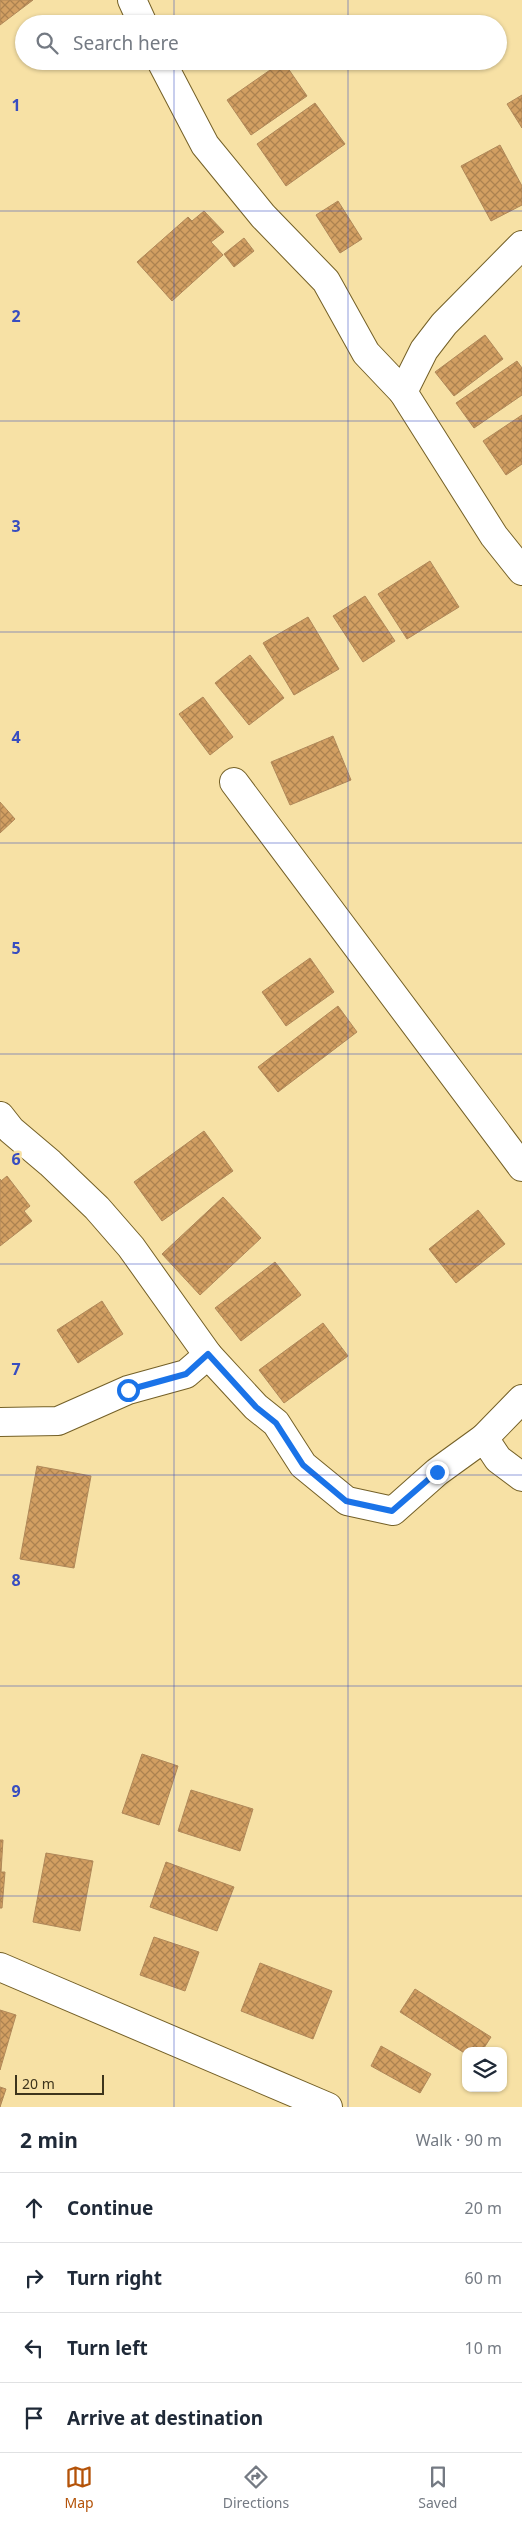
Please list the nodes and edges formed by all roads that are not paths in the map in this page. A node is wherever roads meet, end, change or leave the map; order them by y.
1 (132, 0) edge
2 (139, 15) edge
3 (165, 70) edge
4 (522, 245) edge
5 (403, 392) junction
6 (522, 571) edge
7 (234, 782) dead end
8 (0, 1116) edge
9 (522, 1167) edge
10 (208, 1354) junction
11 (522, 1399) edge
12 (0, 1422) edge
13 (484, 1438) junction
14 (522, 1477) edge
15 (0, 1967) edge
16 (328, 2107) edge

1 - 2 street
3 - 5 street
4 - 5 street
5 - 6 street
7 - 9 street
8 - 10 street
10 - 12 street
10 - 13 street
11 - 13 street
13 - 14 street
15 - 16 street

